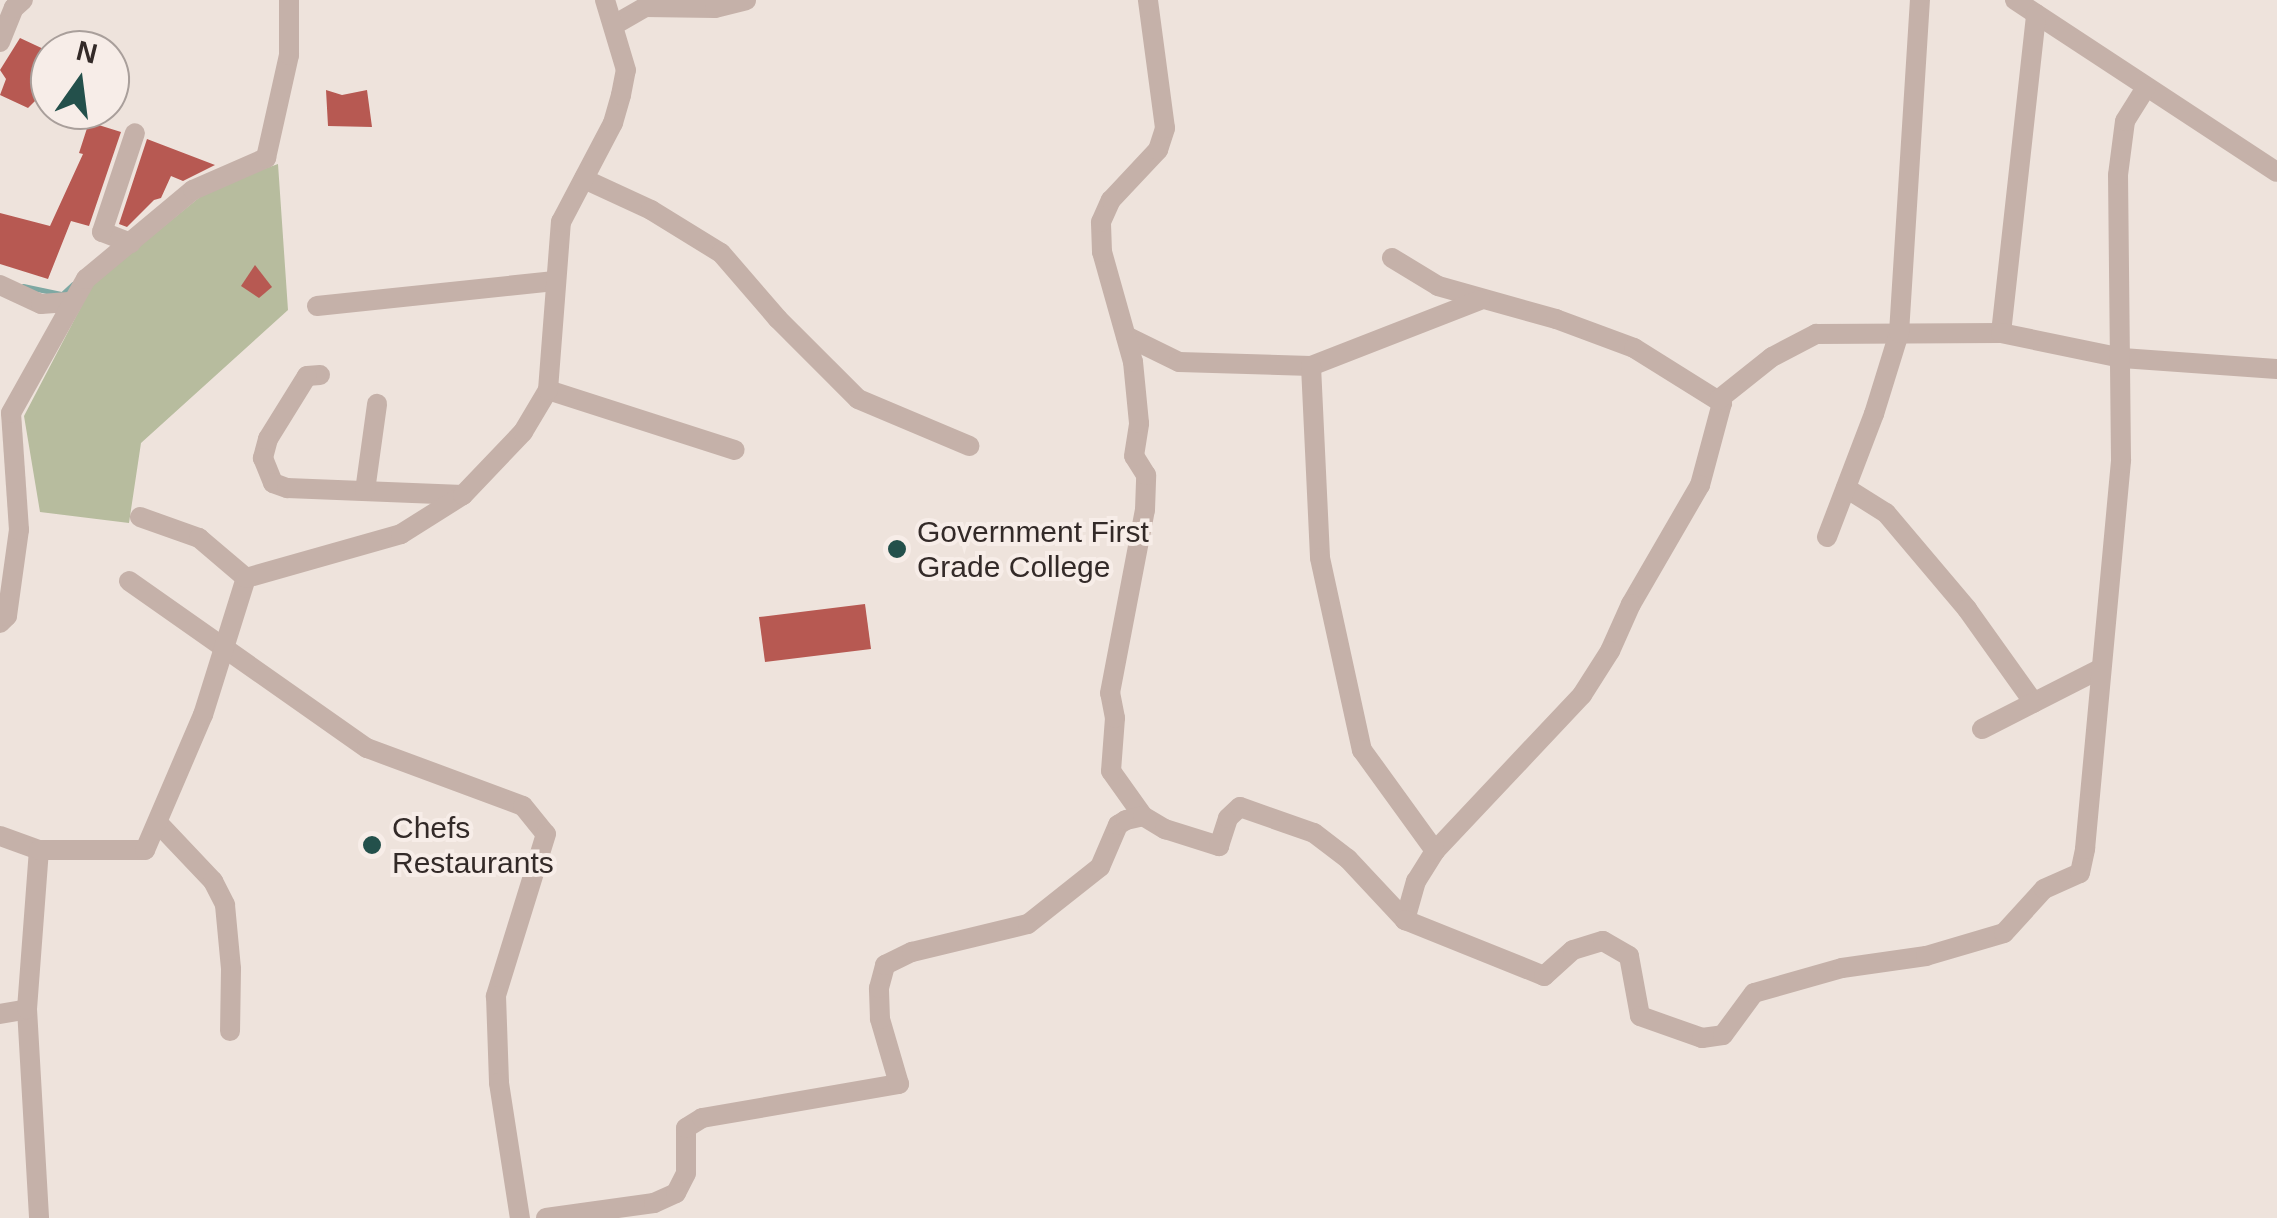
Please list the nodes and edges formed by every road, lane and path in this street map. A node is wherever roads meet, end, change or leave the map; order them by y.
1 (23, 0) edge
2 (290, 0) edge
3 (605, 0) edge
4 (746, 0) edge
5 (1148, 0) edge
6 (1920, 0) edge
7 (2015, 0) edge
8 (2036, 14) junction
9 (614, 25) junction
10 (0, 42) edge
11 (2146, 88) junction
12 (135, 134) dead end
13 (2277, 172) edge
14 (584, 179) junction
15 (132, 243) junction
16 (1392, 258) dead end
17 (554, 282) junction
18 (0, 285) edge
19 (1480, 300) junction
20 (72, 302) junction
21 (318, 306) dead end
22 (1900, 332) junction
23 (2001, 332) junction
24 (1126, 336) junction
25 (2122, 358) junction
26 (1311, 366) junction
27 (2277, 369) edge
28 (320, 376) dead end
29 (548, 390) junction
30 (1718, 400) junction
31 (377, 404) dead end
32 (968, 446) dead end
33 (735, 450) dead end
34 (1846, 488) junction
35 (365, 491) junction
36 (463, 495) junction
37 (140, 517) dead end
38 (1827, 537) dead end
39 (246, 578) junction
40 (129, 580) dead end
41 (0, 624) edge
42 (222, 646) junction
43 (2100, 669) junction
44 (2034, 703) junction
45 (1982, 730) dead end
46 (1144, 816) junction
47 (158, 824) junction
48 (0, 836) edge
49 (39, 850) junction
50 (1435, 851) junction
51 (1405, 920) junction
52 (28, 1009) junction
53 (0, 1014) edge
54 (230, 1032) dead end
55 (656, 1210) edge
56 (39, 1218) edge
57 (520, 1218) edge
58 (546, 1218) edge

1 - 10 street
2 - 15 street
3 - 9 street
4 - 9 street
5 - 24 street
6 - 22 street
7 - 8 street
8 - 11 street
8 - 23 street
9 - 14 street
11 - 13 street
11 - 25 street
12 - 15 street
14 - 17 street
14 - 32 street
15 - 20 street
16 - 19 street
17 - 21 street
17 - 29 street
18 - 20 street
19 - 26 street
19 - 30 street
20 - 41 street
22 - 23 street
22 - 30 street
22 - 34 street
23 - 25 street
24 - 26 street
24 - 46 street
25 - 27 street
25 - 43 street
26 - 50 street
28 - 35 street
29 - 33 street
29 - 36 street
30 - 50 street
31 - 35 street
34 - 38 street
34 - 44 street
35 - 36 street
36 - 39 street
37 - 39 street
39 - 42 street
40 - 42 street
42 - 47 street
42 - 57 street
43 - 44 street
43 - 51 street
44 - 45 street
46 - 51 street
46 - 55 street
47 - 49 street
47 - 54 street
48 - 49 street
49 - 52 street
50 - 51 street
52 - 53 street
52 - 56 street
55 - 58 street

